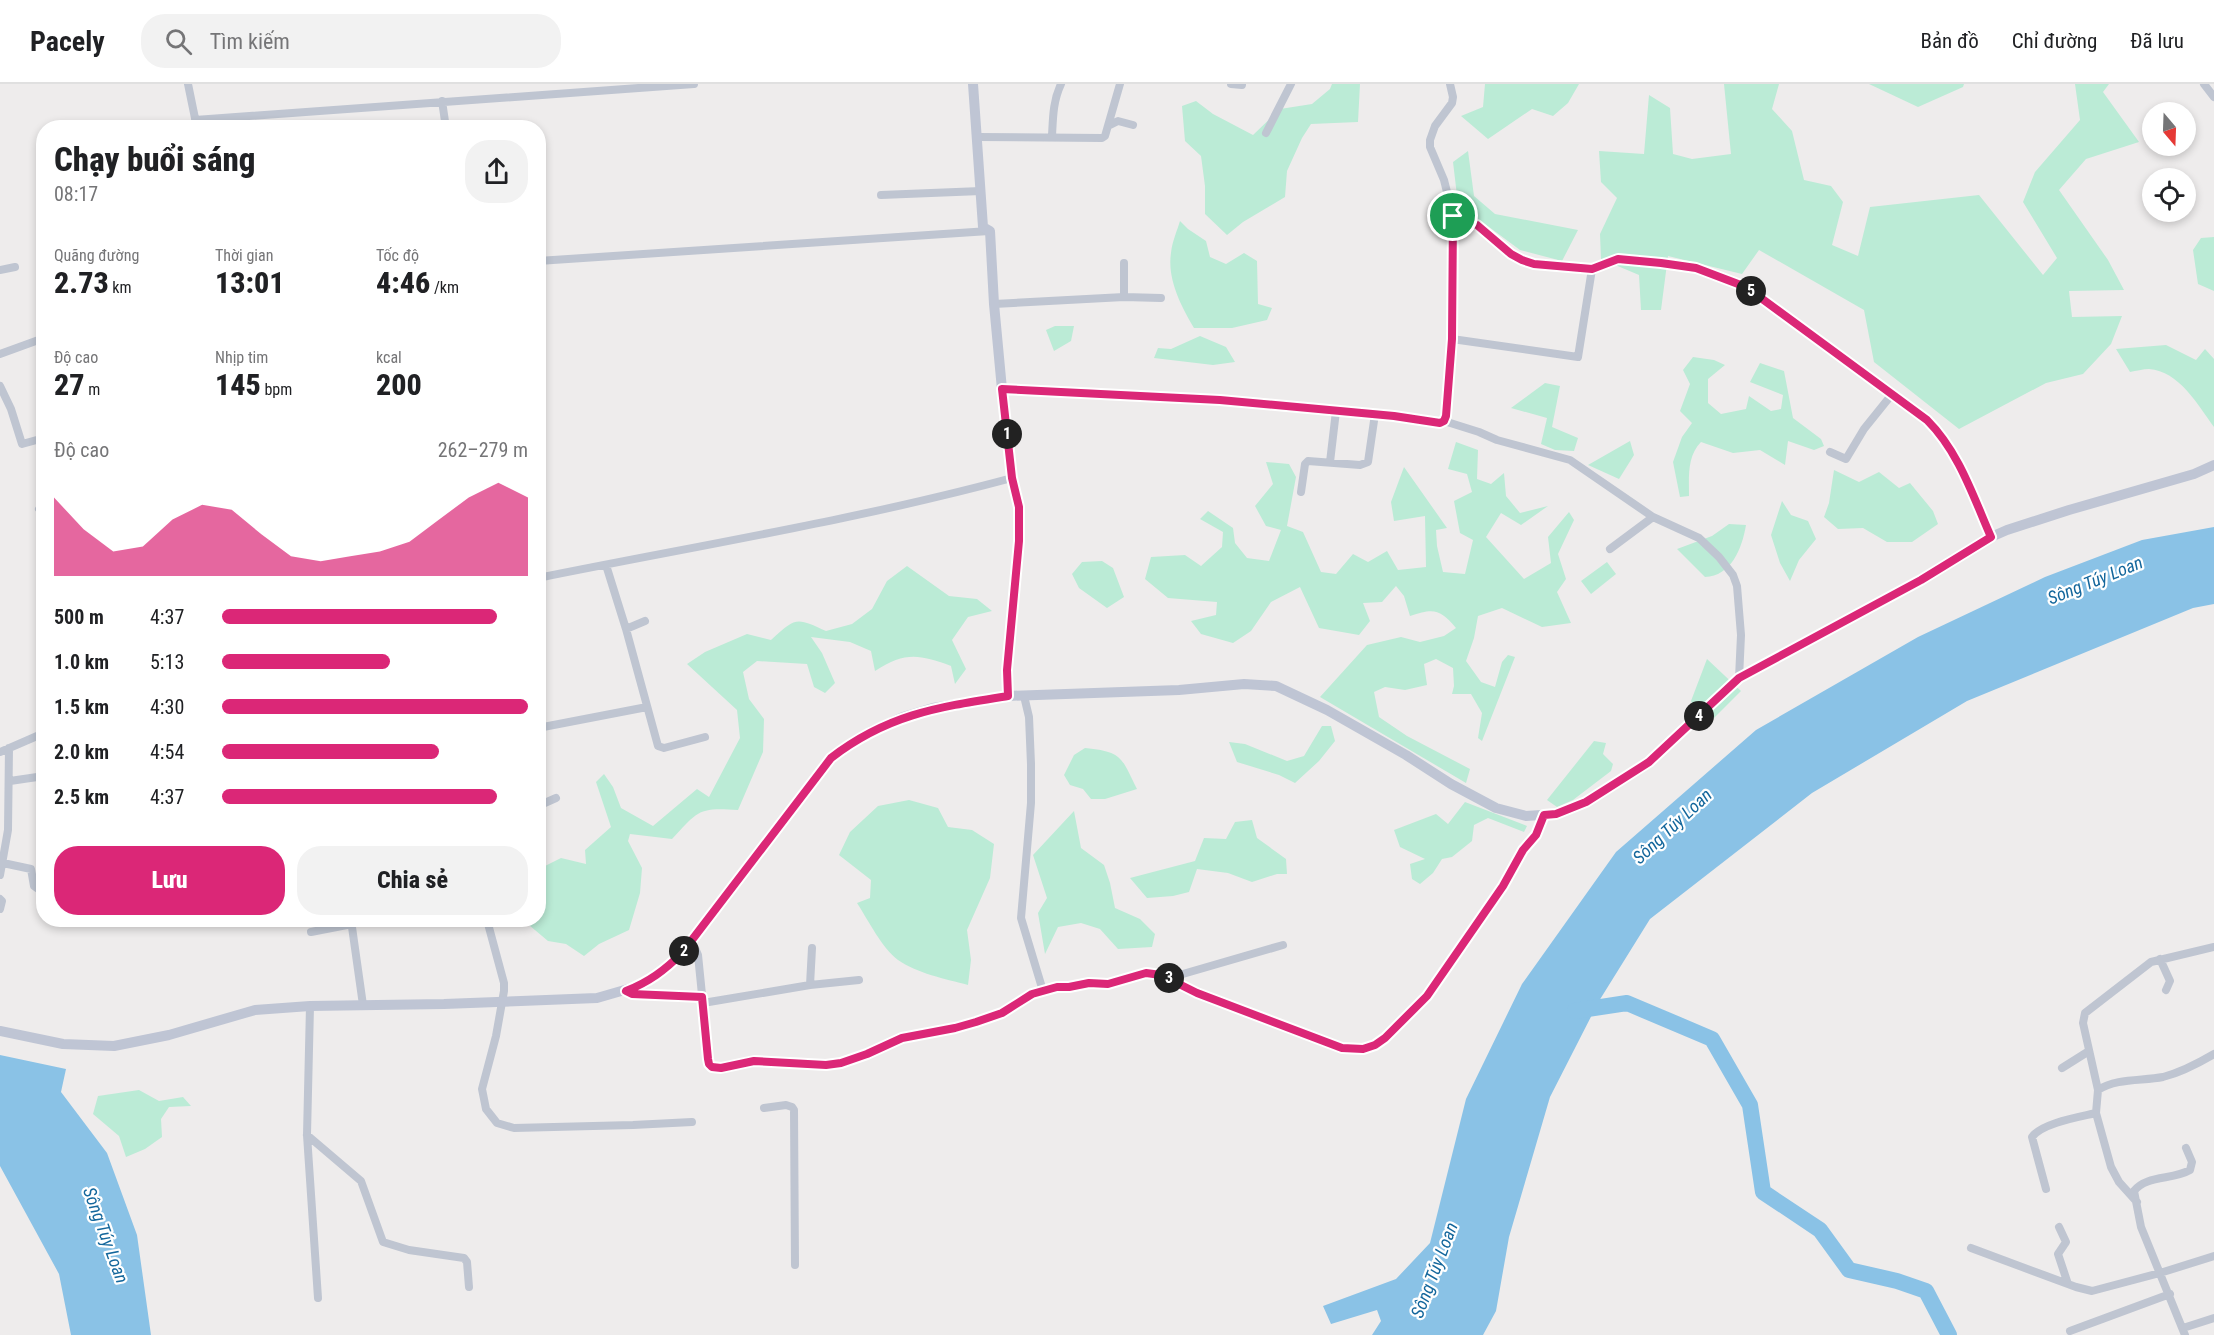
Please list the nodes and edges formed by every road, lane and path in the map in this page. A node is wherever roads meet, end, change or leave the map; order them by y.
1 (188, 84) edge
2 (694, 84) edge
3 (973, 84) edge
4 (1061, 84) edge
5 (1120, 84) edge
6 (1232, 84) edge
7 (1291, 84) edge
8 (1450, 84) edge
9 (2204, 84) edge
10 (1242, 85) edge
11 (2214, 97) edge
12 (442, 101) junction
13 (195, 120) edge
14 (239, 120) edge
15 (445, 120) edge
16 (1133, 125) dead end
17 (1108, 126) junction
18 (1266, 133) dead end
19 (1052, 136) junction
20 (978, 137) junction
21 (981, 191) junction
22 (881, 195) dead end
23 (1453, 216) junction
24 (990, 231) junction
25 (546, 260) edge
26 (1124, 263) dead end
27 (15, 267) dead end
28 (1592, 269) junction
29 (0, 270) edge
30 (1124, 297) junction
31 (1161, 298) dead end
32 (994, 304) junction
33 (1452, 339) junction
34 (36, 341) edge
35 (0, 354) edge
36 (0, 386) edge
37 (1002, 389) junction
38 (1893, 393) junction
39 (1336, 411) junction
40 (1375, 414) junction
41 (1444, 421) junction
42 (36, 440) edge
43 (1830, 452) dead end
44 (1330, 462) junction
45 (2214, 465) edge
46 (1012, 478) junction
47 (1301, 492) dead end
48 (1653, 517) junction
49 (1991, 537) junction
50 (1610, 549) dead end
51 (606, 565) junction
52 (546, 577) edge
53 (645, 621) dead end
54 (626, 629) junction
55 (1739, 678) junction
56 (1008, 696) junction
57 (1024, 696) junction
58 (647, 707) junction
59 (546, 726) edge
60 (36, 736) edge
61 (705, 737) dead end
62 (9, 748) junction
63 (0, 752) edge
64 (36, 777) edge
65 (10, 780) junction
66 (556, 798) dead end
67 (546, 802) edge
68 (1544, 815) junction
69 (3, 863) junction
70 (0, 873) edge
71 (36, 887) edge
72 (0, 899) edge
73 (0, 909) edge
74 (331, 927) edge
75 (352, 927) edge
76 (489, 927) edge
77 (311, 932) dead end
78 (690, 943) junction
79 (1283, 945) dead end
80 (2214, 947) edge
81 (812, 948) dead end
82 (2160, 959) junction
83 (1169, 978) junction
84 (859, 980) dead end
85 (810, 985) junction
86 (2166, 990) dead end
87 (626, 991) junction
88 (1043, 991) junction
89 (703, 1000) junction
90 (501, 1001) junction
91 (363, 1005) junction
92 (310, 1006) junction
93 (0, 1031) edge
94 (2089, 1051) junction
95 (2214, 1054) edge
96 (2062, 1068) dead end
97 (2098, 1090) junction
98 (764, 1108) dead end
99 (2096, 1113) junction
100 (692, 1122) dead end
101 (307, 1135) junction
102 (2186, 1148) dead end
103 (2046, 1188) dead end
104 (2138, 1202) junction
105 (2059, 1227) dead end
106 (1971, 1248) dead end
107 (2214, 1256) edge
108 (795, 1265) dead end
109 (2160, 1273) junction
110 (2068, 1284) junction
111 (469, 1287) dead end
112 (2170, 1294) junction
113 (318, 1298) dead end
114 (2214, 1318) edge
115 (2070, 1331) dead end
116 (2184, 1332) edge

1 - 13 street
2 - 12 street
3 - 20 street
4 - 19 street
5 - 17 street
6 - 10 street
7 - 18 street
8 - 23 street
9 - 11 street
12 - 14 street
12 - 15 street
16 - 17 street
17 - 19 street
19 - 20 street
20 - 21 street
21 - 22 street
21 - 24 street
23 - 28 street
23 - 33 street
24 - 25 street
24 - 32 street
26 - 30 street
27 - 29 street
28 - 33 street
28 - 38 street
30 - 31 street
30 - 32 street
32 - 37 street
33 - 41 street
34 - 35 street
36 - 42 street
37 - 39 street
37 - 46 street
38 - 43 street
38 - 49 street
39 - 40 street
39 - 44 street
40 - 41 street
40 - 44 street
41 - 48 street
44 - 47 street
45 - 49 street
46 - 51 street
46 - 56 street
48 - 50 street
48 - 55 street
49 - 55 street
51 - 52 street
51 - 54 street
53 - 54 street
54 - 58 street
55 - 68 street
56 - 57 street
56 - 78 street
57 - 68 street
57 - 88 street
58 - 59 street
58 - 61 street
60 - 62 street
62 - 63 street
62 - 65 street
64 - 65 street
65 - 69 street
66 - 67 street
68 - 83 street
69 - 70 street
69 - 71 street
72 - 73 street
74 - 77 street
75 - 91 street
76 - 90 street
78 - 87 street
78 - 89 street
79 - 83 street
80 - 82 street
81 - 85 street
82 - 86 street
82 - 94 street
83 - 88 street
84 - 85 street
85 - 89 street
87 - 89 street
87 - 90 street
88 - 89 street
90 - 91 street
90 - 100 street
91 - 92 street
92 - 93 street
92 - 101 street
94 - 96 street
94 - 97 street
95 - 97 street
97 - 99 street
98 - 108 street
99 - 103 street
99 - 104 street
101 - 111 street
101 - 113 street
102 - 104 street
104 - 109 street
105 - 110 street
106 - 110 street
107 - 109 street
109 - 110 street
109 - 112 street
112 - 115 street
112 - 116 street
114 - 116 street

